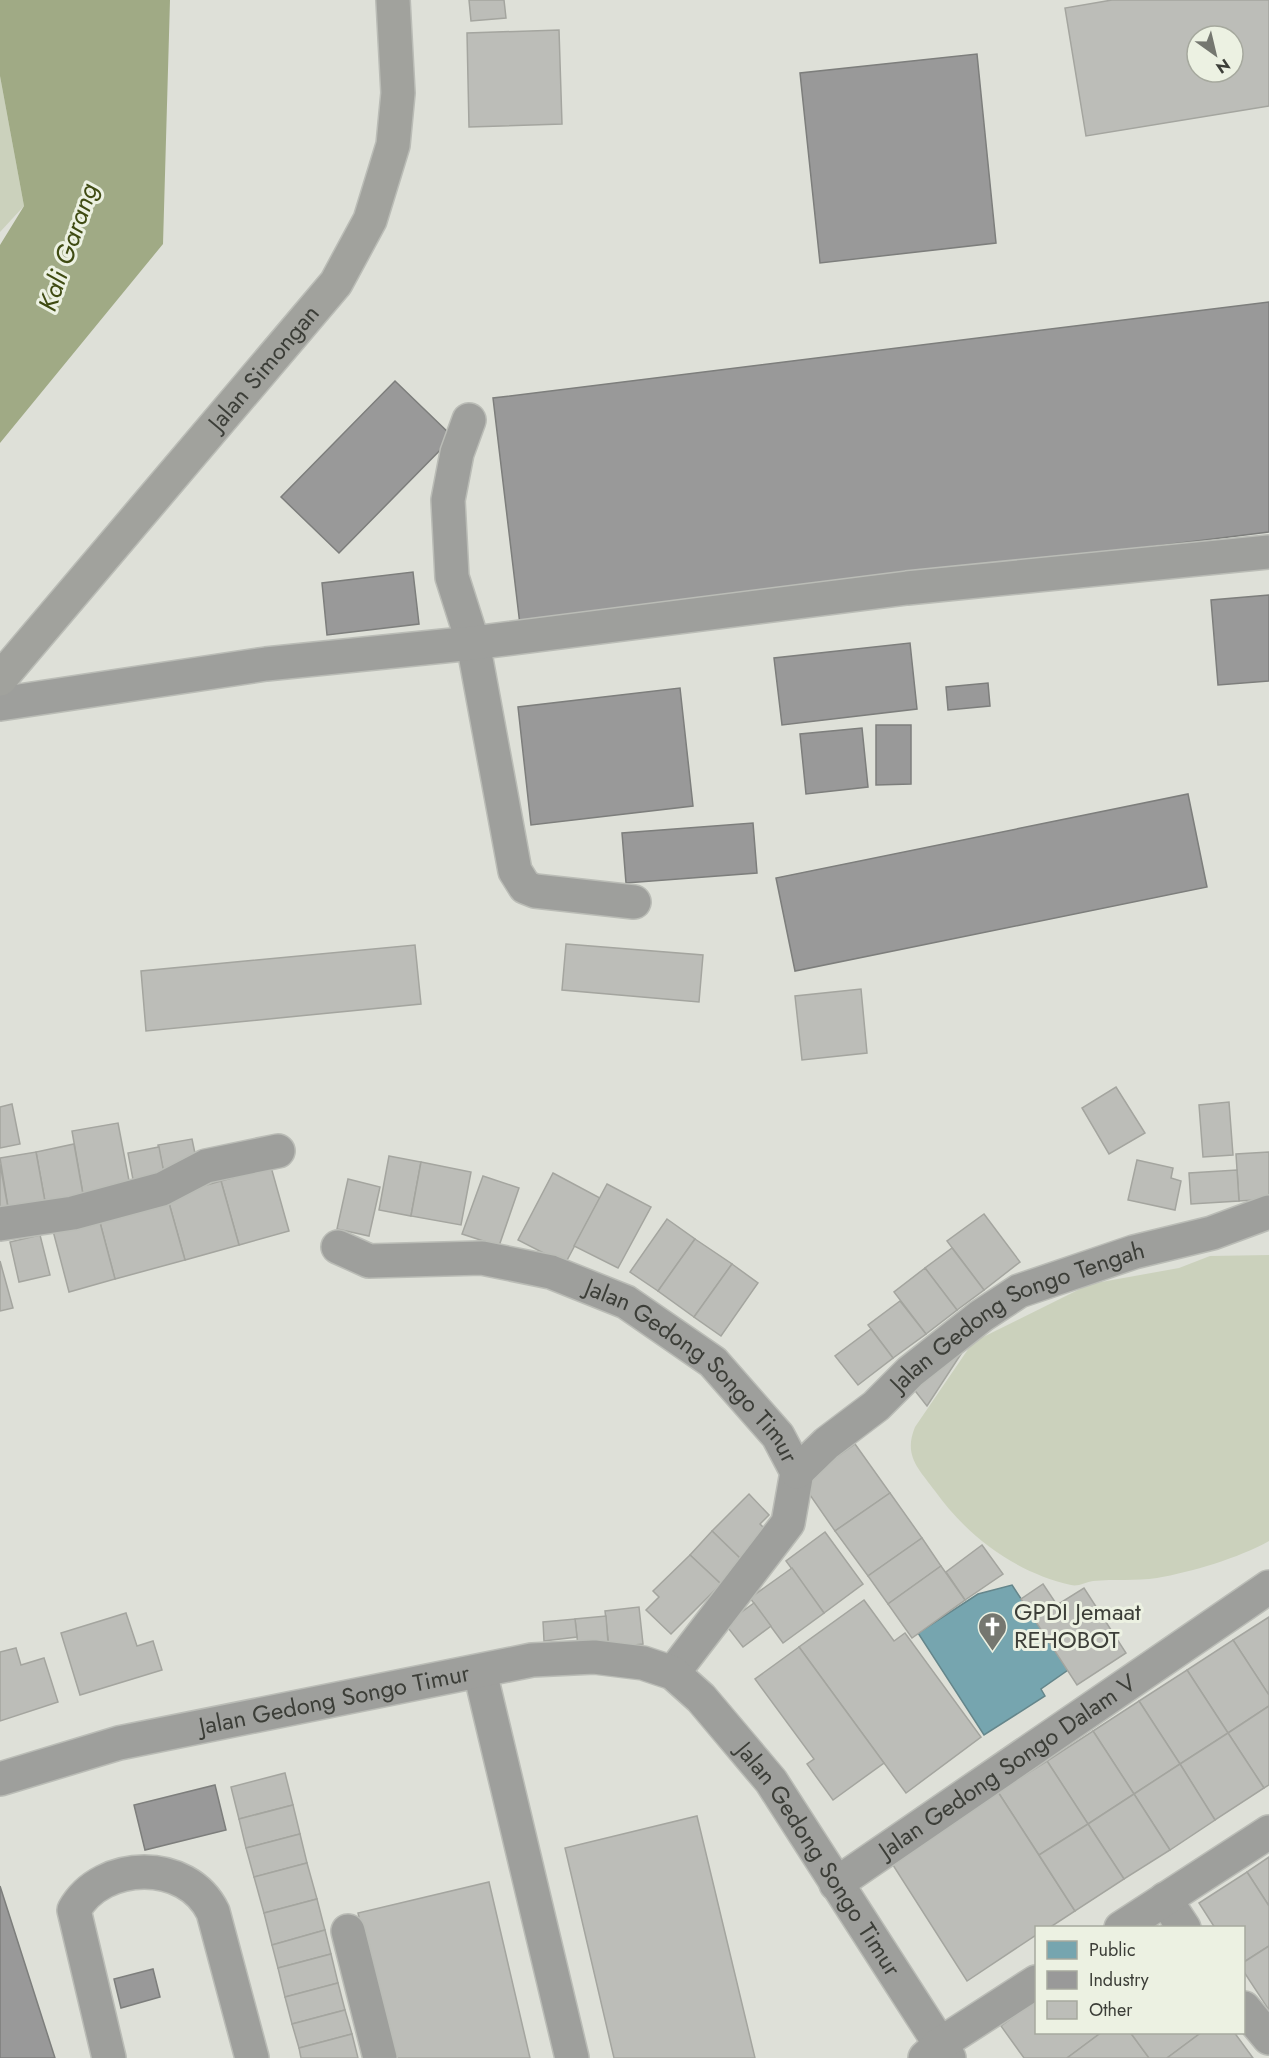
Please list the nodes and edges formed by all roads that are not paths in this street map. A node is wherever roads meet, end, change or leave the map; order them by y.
1 (393, 0) edge
2 (469, 420) dead end
3 (1269, 552) edge
4 (473, 644) junction
5 (0, 679) edge
6 (0, 704) edge
7 (634, 902) dead end
8 (278, 1151) dead end
9 (1269, 1212) edge
10 (0, 1224) edge
11 (338, 1247) dead end
12 (797, 1472) junction
13 (1269, 1587) edge
14 (480, 1672) junction
15 (673, 1673) junction
16 (0, 1779) edge
17 (1269, 1832) edge
18 (836, 1884) junction
19 (1165, 1899) junction
20 (1124, 1926) edge
21 (1183, 1926) edge
22 (348, 1931) dead end
23 (1035, 1983) edge
24 (1245, 2009) edge
25 (1269, 2038) edge
26 (938, 2053) edge
27 (109, 2058) edge
28 (252, 2058) edge
29 (380, 2058) edge
30 (572, 2058) edge

1 - 5 main road, Jalan Simongan
2 - 4 street
3 - 4 street
4 - 6 street
4 - 7 street
8 - 10 street
9 - 12 street, Jalan Gedong Songo Tengah
11 - 12 street, Jalan Gedong Songo Timur
12 - 15 street, Jalan Gedong Songo Timur
13 - 18 street, Jalan Gedong Songo Dalam V
14 - 15 street, Jalan Gedong Songo Timur
14 - 16 street, Jalan Gedong Songo Timur
14 - 30 street
15 - 18 street, Jalan Gedong Songo Timur
17 - 19 street
18 - 26 street, Jalan Gedong Songo Timur
19 - 20 street
19 - 21 street
22 - 29 street
23 - 26 street
24 - 25 street
27 - 28 street

